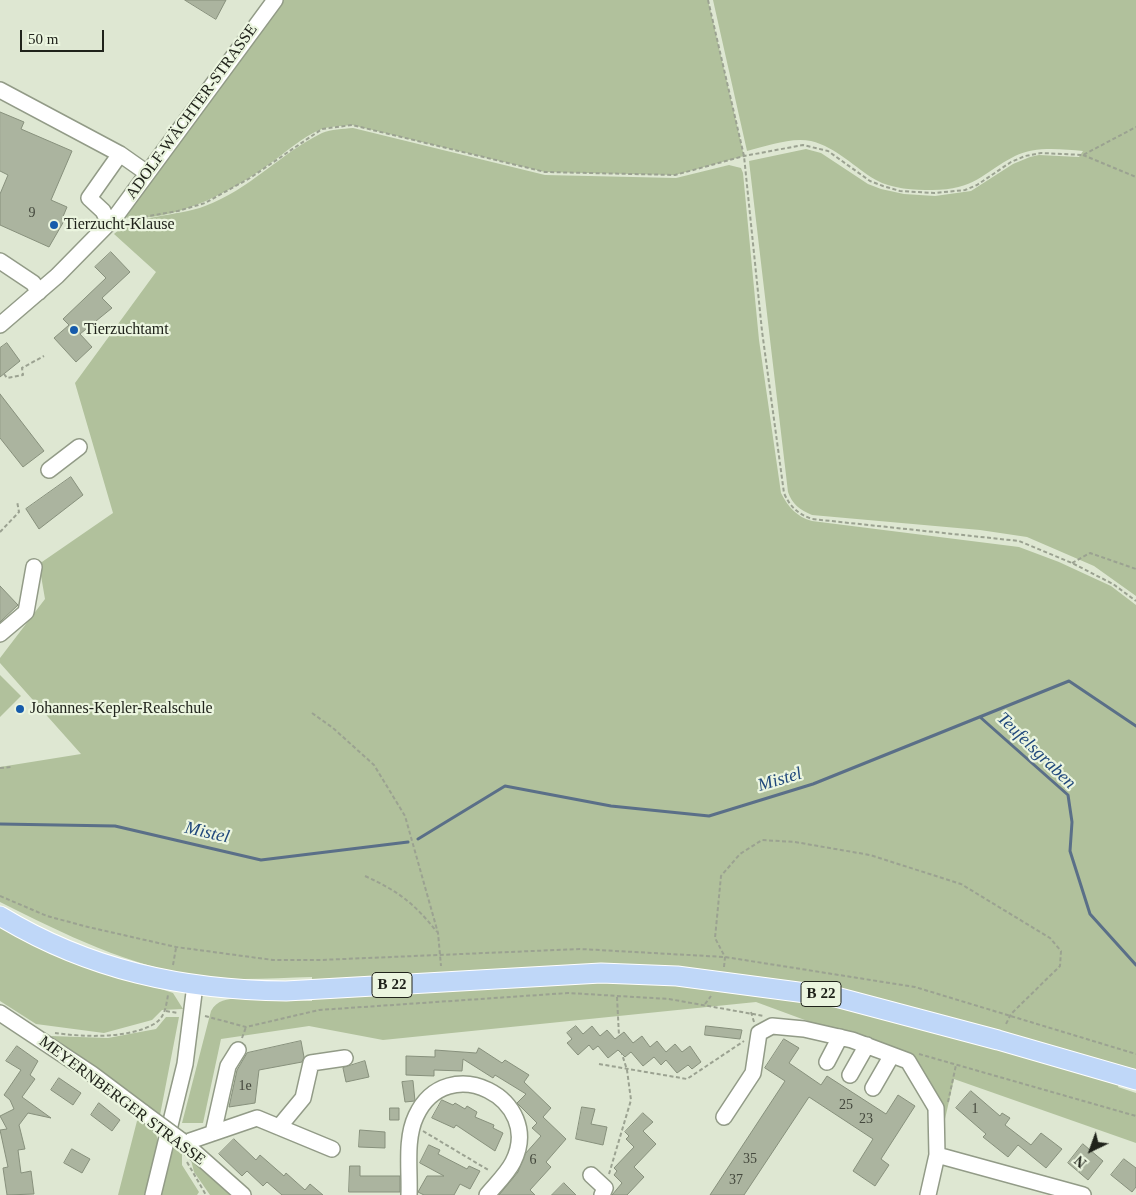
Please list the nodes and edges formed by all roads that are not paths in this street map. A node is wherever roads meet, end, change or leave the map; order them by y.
1 (275, 0) edge
2 (0, 90) edge
3 (120, 154) junction
4 (147, 173) junction
5 (113, 219) junction
6 (0, 261) edge
7 (39, 292) junction
8 (0, 325) edge
9 (79, 447) dead end
10 (49, 470) dead end
11 (34, 567) dead end
12 (0, 634) edge
13 (0, 916) edge
14 (195, 985) junction
15 (0, 1013) edge
16 (840, 1037) junction
17 (866, 1046) junction
18 (238, 1050) dead end
19 (892, 1055) junction
20 (345, 1058) dead end
21 (827, 1062) dead end
22 (850, 1075) dead end
23 (1136, 1080) edge
24 (873, 1088) dead end
25 (724, 1117) dead end
26 (279, 1127) junction
27 (213, 1133) junction
28 (183, 1142) junction
29 (332, 1149) dead end
30 (937, 1156) junction
31 (591, 1175) dead end
32 (604, 1192) edge
33 (153, 1195) edge
34 (243, 1195) edge
35 (409, 1195) edge
36 (487, 1195) edge
37 (928, 1195) edge
38 (1083, 1195) edge

1 - 4 street, ADOLF-WÄCHTER-STRASSE
2 - 3 street
3 - 4 street
3 - 5 street
4 - 5 street, ADOLF-WÄCHTER-STRASSE
5 - 7 street, ADOLF-WÄCHTER-STRASSE
6 - 7 street
7 - 8 street, ADOLF-WÄCHTER-STRASSE
9 - 10 street
11 - 12 street
13 - 14 main road, B 22
14 - 23 main road, B 22
14 - 33 street
15 - 28 street, MEYERNBERGER STRASSE, bridge
16 - 17 street
16 - 21 street
16 - 25 street
17 - 19 street
17 - 22 street
18 - 27 street
19 - 24 street
19 - 30 street
20 - 26 street
26 - 27 street
26 - 29 street
27 - 28 street
28 - 34 street, MEYERNBERGER STRASSE
30 - 37 street
30 - 38 street
31 - 32 street
35 - 36 street

